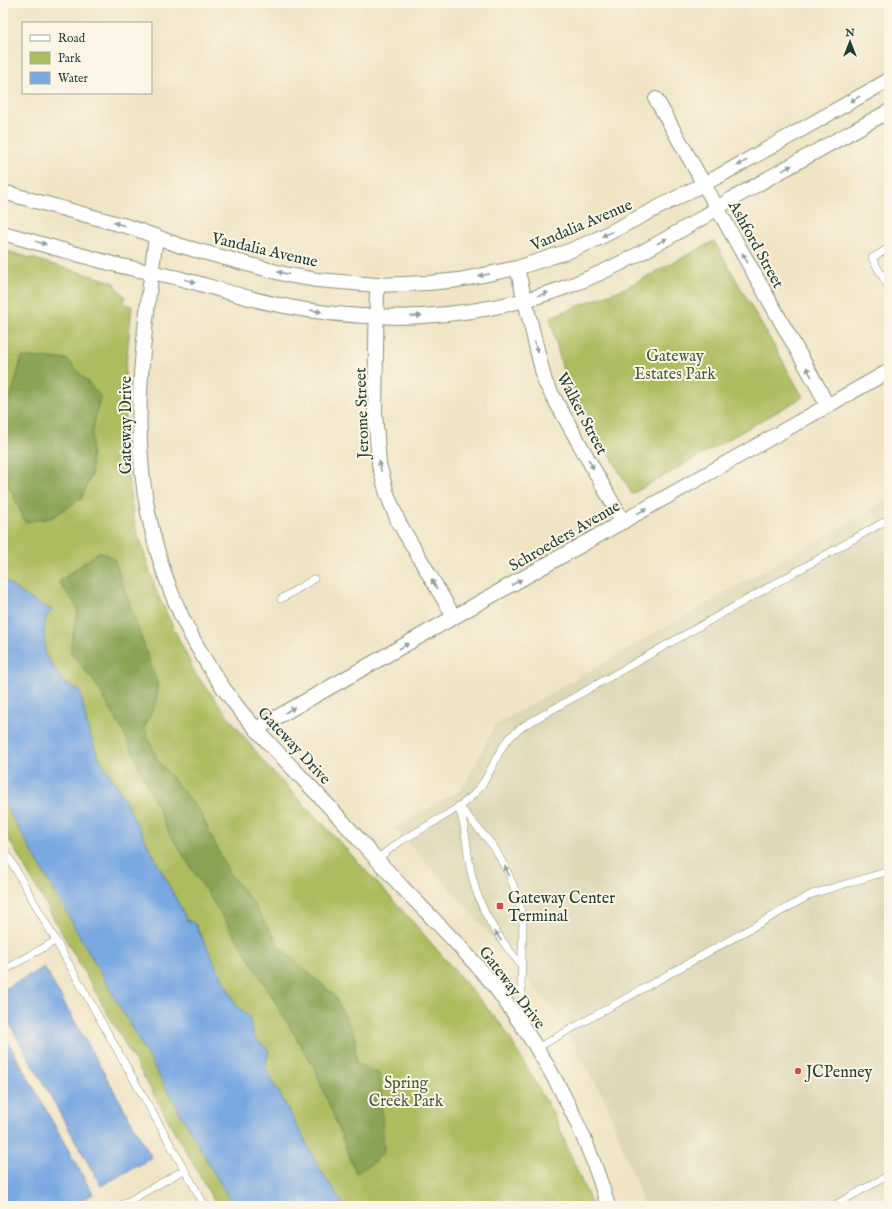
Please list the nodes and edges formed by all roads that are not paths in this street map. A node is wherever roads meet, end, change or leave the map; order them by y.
1 (889, 80) edge
2 (656, 99) dead end
3 (889, 111) edge
4 (704, 184) junction
5 (3, 192) edge
6 (717, 208) junction
7 (3, 233) edge
8 (156, 236) junction
9 (889, 248) edge
10 (517, 268) junction
11 (152, 273) junction
12 (377, 285) junction
13 (889, 288) edge
14 (524, 300) junction
15 (377, 317) junction
16 (889, 371) edge
17 (827, 406) junction
18 (889, 520) edge
19 (623, 522) junction
20 (314, 579) dead end
21 (281, 599) dead end
22 (454, 617) junction
23 (256, 729) junction
24 (459, 806) junction
25 (3, 847) edge
26 (378, 859) junction
27 (889, 871) edge
28 (55, 941) junction
29 (522, 966) junction
30 (3, 971) edge
31 (524, 1029) junction
32 (537, 1048) junction
33 (184, 1170) junction
34 (889, 1175) edge
35 (120, 1206) edge
36 (205, 1206) edge
37 (608, 1206) edge
38 (834, 1206) edge

1 -> 4 street, Vandalia Avenue
2 - 4 street, Ashford Street
6 -> 3 street
4 - 6 street, Ashford Street
4 -> 10 street, Vandalia Avenue
8 -> 5 street, Vandalia Avenue
14 -> 6 street
17 -> 6 street, Ashford Street
7 -> 11 street
8 - 11 street, Gateway Drive
12 -> 8 street, Vandalia Avenue
9 - 13 lane
10 -> 12 street, Vandalia Avenue
10 - 14 street, Walker Street
11 -> 15 street
11 - 23 street, Gateway Drive
12 - 15 street, Jerome Street
15 -> 14 street
14 -> 19 street, Walker Street
22 -> 15 street, Jerome Street
16 - 17 street, Schroeders Avenue
19 -> 17 street, Schroeders Avenue
18 - 24 lane
22 -> 19 street, Schroeders Avenue
20 - 21 lane
23 -> 22 street, Schroeders Avenue
23 - 26 street, Gateway Drive
24 - 26 lane
29 -> 24 lane
29 -> 24 lane
25 - 28 lane
26 - 31 street, Gateway Drive
27 - 32 lane
28 - 30 lane
28 - 33 lane
29 - 31 lane
31 - 32 street, Gateway Drive
32 - 37 street, Gateway Drive
33 - 35 lane
33 - 36 lane
34 - 38 lane

